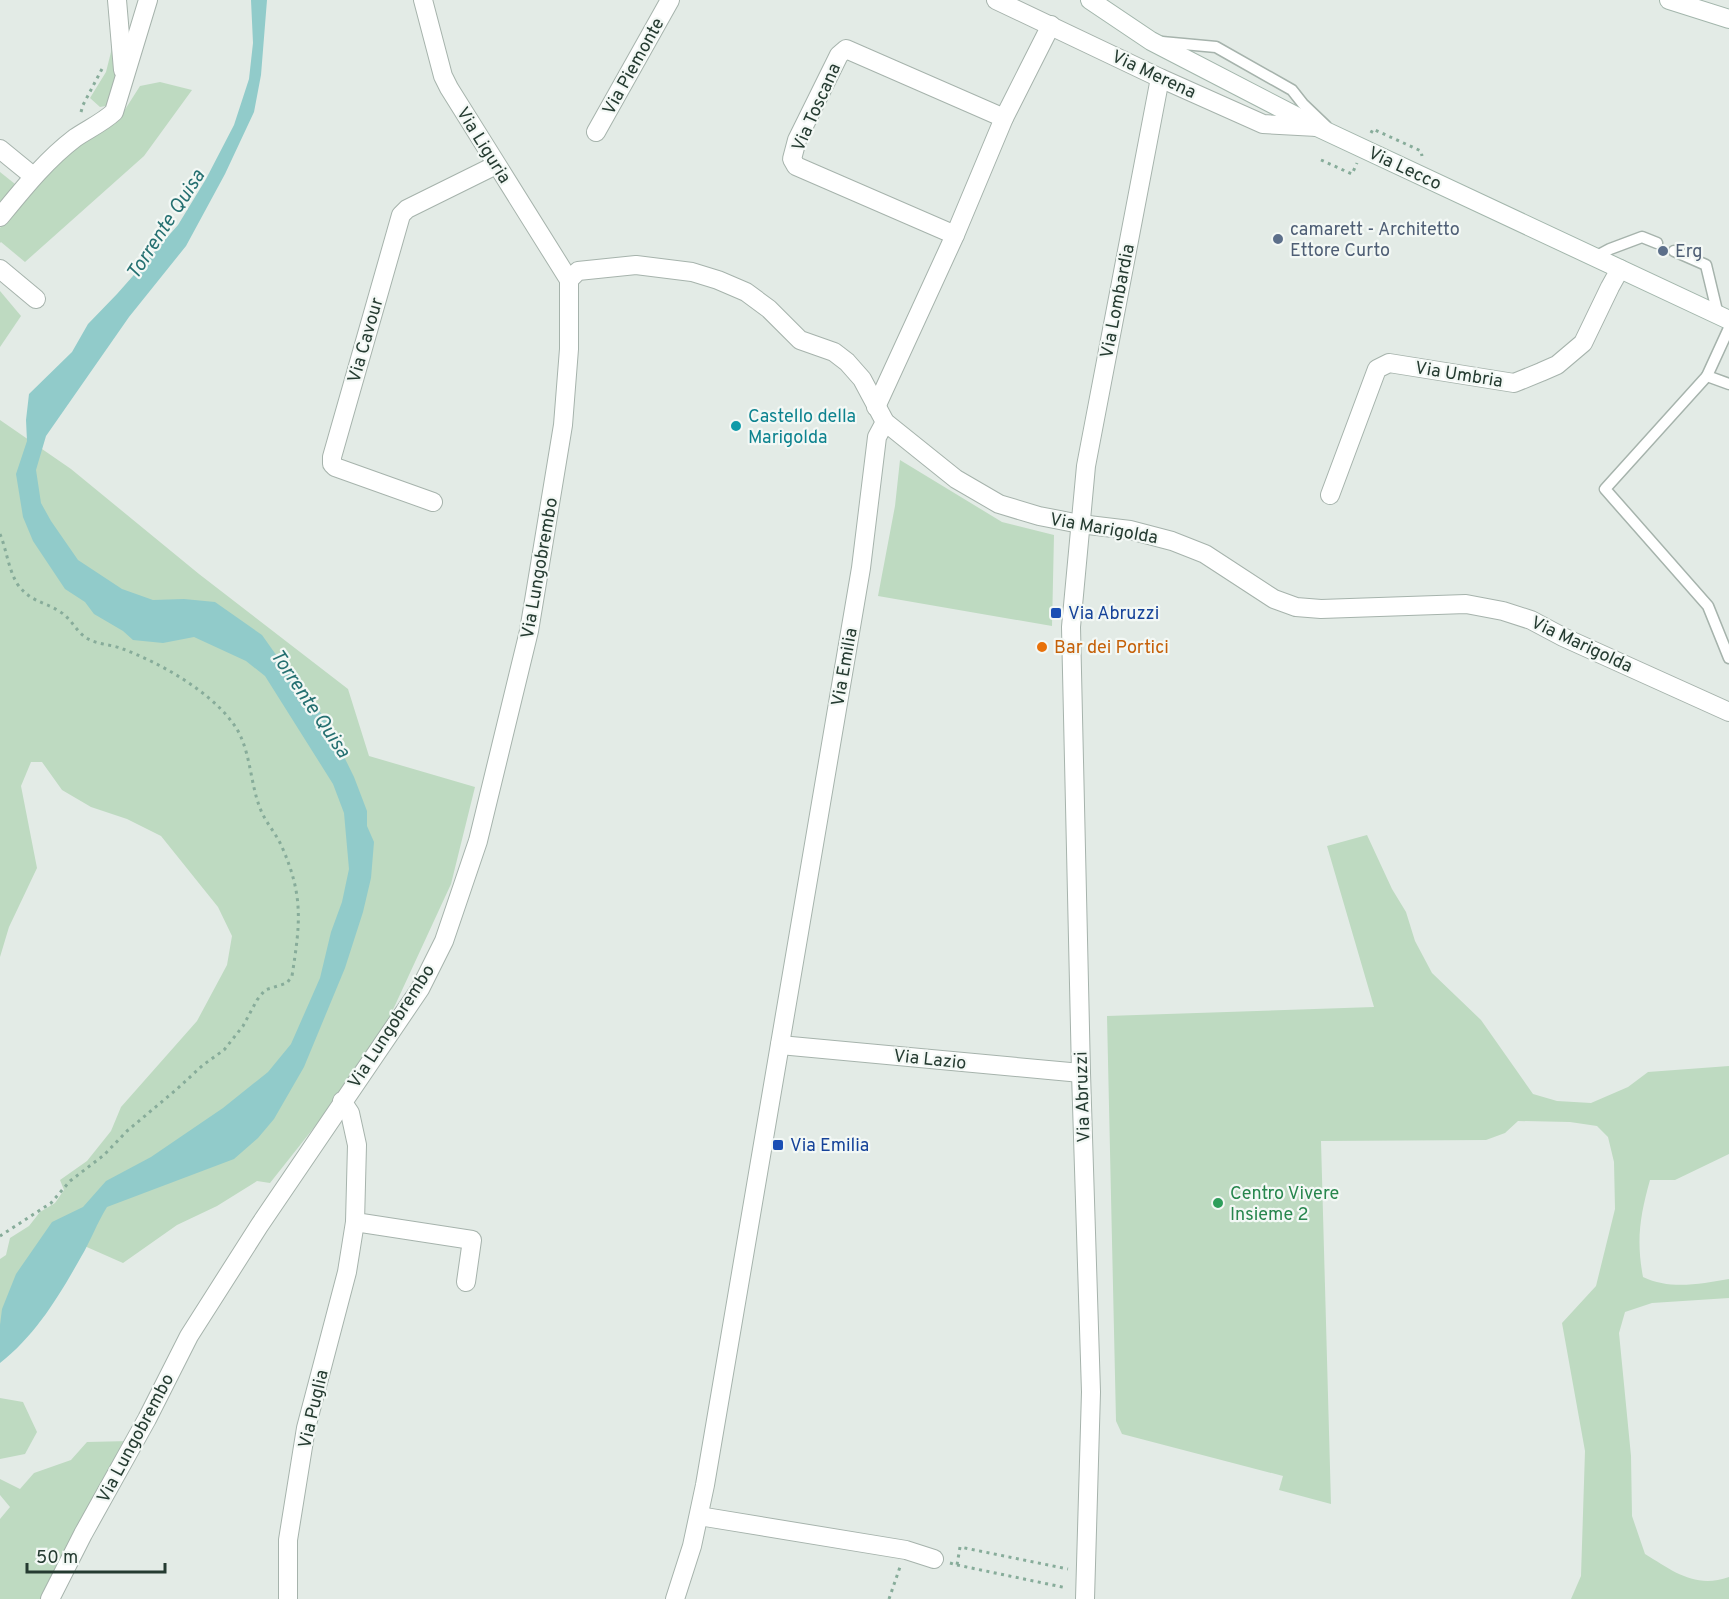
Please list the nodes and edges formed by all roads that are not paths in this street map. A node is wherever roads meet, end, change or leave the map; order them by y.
1 (117, 0) edge
2 (148, 0) edge
3 (423, 0) edge
4 (670, 0) edge
5 (996, 0) edge
6 (1090, 0) edge
7 (1669, 0) edge
8 (1729, 19) edge
9 (1051, 25) junction
10 (1151, 41) junction
11 (1160, 78) junction
12 (124, 81) junction
13 (1004, 118) junction
14 (1317, 127) junction
15 (596, 132) dead end
16 (1337, 137) junction
17 (0, 149) edge
18 (496, 165) junction
19 (33, 176) junction
20 (0, 217) edge
21 (955, 235) junction
22 (1657, 243) dead end
23 (1674, 251) dead end
24 (1595, 257) junction
25 (0, 269) edge
26 (1620, 269) junction
27 (569, 280) junction
28 (36, 300) dead end
29 (1725, 321) edge
30 (1707, 376) junction
31 (1729, 384) edge
32 (881, 415) junction
33 (1330, 495) dead end
34 (433, 501) dead end
35 (1080, 524) junction
36 (1729, 658) edge
37 (1729, 712) edge
38 (780, 1045) junction
39 (1081, 1073) junction
40 (342, 1101) junction
41 (355, 1222) junction
42 (466, 1282) dead end
43 (699, 1516) junction
44 (934, 1559) road end
45 (1078, 1594) edge
46 (50, 1599) edge
47 (288, 1599) edge
48 (675, 1599) edge

1 - 12 street
2 - 12 street
3 - 18 street, Via Liguria
4 - 15 street, Via Piemonte
5 - 9 street, Via Merena
6 - 10 street, Via Lecco
7 - 8 street
9 - 11 street, Via Merena
9 - 13 street
10 - 14 street, Via Lecco
10 - 16 lane
11 - 14 street, Via Merena
11 - 35 street, Via Lombardia
12 - 19 street
13 - 21 street
13 - 21 street, Via Toscana
14 - 16 street, Via Lecco
16 - 24 street, Via Lecco
17 - 19 street
18 - 27 street, Via Liguria
18 - 34 street, Via Cavour
19 - 20 street
21 - 32 street
22 - 24 lane
23 - 29 lane
24 - 26 street, Via Lecco
25 - 28 street
26 - 29 street, Via Lecco
26 - 33 street, Via Umbria
27 - 32 street, Via Marigolda
27 - 40 street, Via Lungobrembo
29 - 30 lane
30 - 31 lane
30 - 36 lane
32 - 35 street, Via Marigolda
32 - 38 street, Via Emilia
35 - 37 street, Via Marigolda
35 - 39 street, Via Abruzzi
38 - 39 street, Via Lazio
38 - 43 street, Via Emilia
39 - 45 street, Via Abruzzi
40 - 41 street, Via Puglia
40 - 46 street, Via Lungobrembo
41 - 42 street
41 - 47 street, Via Puglia
43 - 44 street
43 - 48 street, Via Emilia

